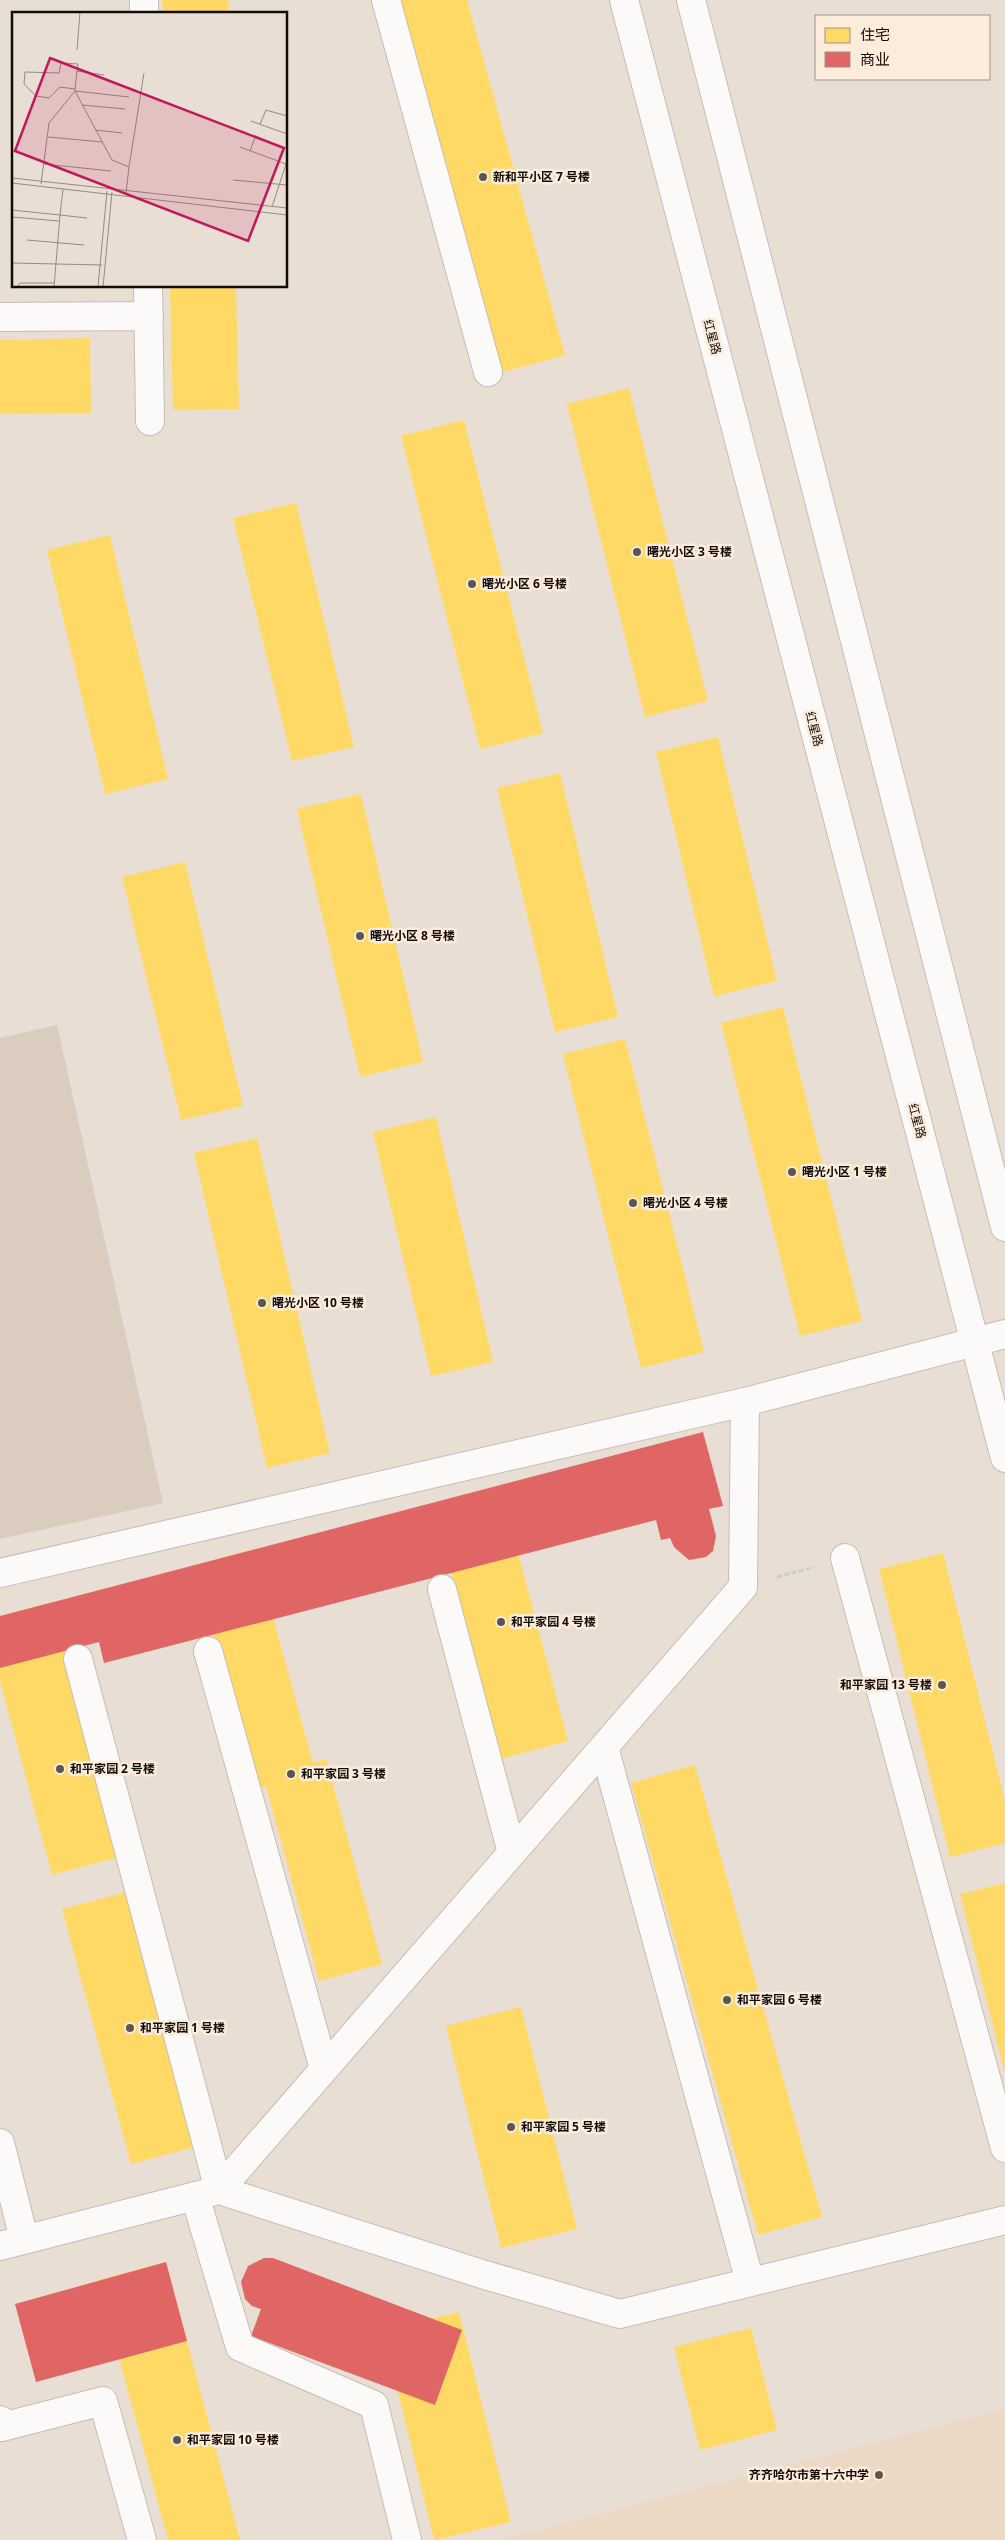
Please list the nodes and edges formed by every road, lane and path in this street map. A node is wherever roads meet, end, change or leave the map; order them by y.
1 (386, 0) edge
2 (624, 0) edge
3 (691, 0) edge
4 (148, 288) edge
5 (149, 316) junction
6 (0, 317) edge
7 (488, 372) dead end
8 (150, 421) dead end
9 (1005, 1227) edge
10 (1005, 1334) edge
11 (975, 1342) junction
12 (746, 1402) junction
13 (1005, 1458) edge
14 (845, 1558) joint
15 (0, 1573) edge
16 (743, 1587) junction
17 (442, 1589) dead end
18 (208, 1651) dead end
19 (78, 1659) dead end
20 (604, 1747) junction
21 (512, 1852) junction
22 (324, 2069) junction
23 (0, 2143) edge
24 (1005, 2148) edge
25 (207, 2193) junction
26 (1005, 2220) edge
27 (12, 2242) edge
28 (750, 2282) junction
29 (0, 2420) edge
30 (142, 2540) edge
31 (407, 2540) edge

1 - 7 street
2 - 11 street, 红星路
3 - 9 street
4 - 5 street
5 - 6 street
5 - 8 street
10 - 11 street
11 - 12 street
11 - 13 street, 红星路
12 - 15 street
12 - 16 street
14 - 16 path
14 - 24 street
16 - 20 street
17 - 21 street
18 - 22 street
19 - 25 street
20 - 21 street
20 - 28 street
21 - 22 street
22 - 25 street
23 - 27 street
25 - 27 street
25 - 28 street
25 - 31 street
26 - 28 street
29 - 30 street

